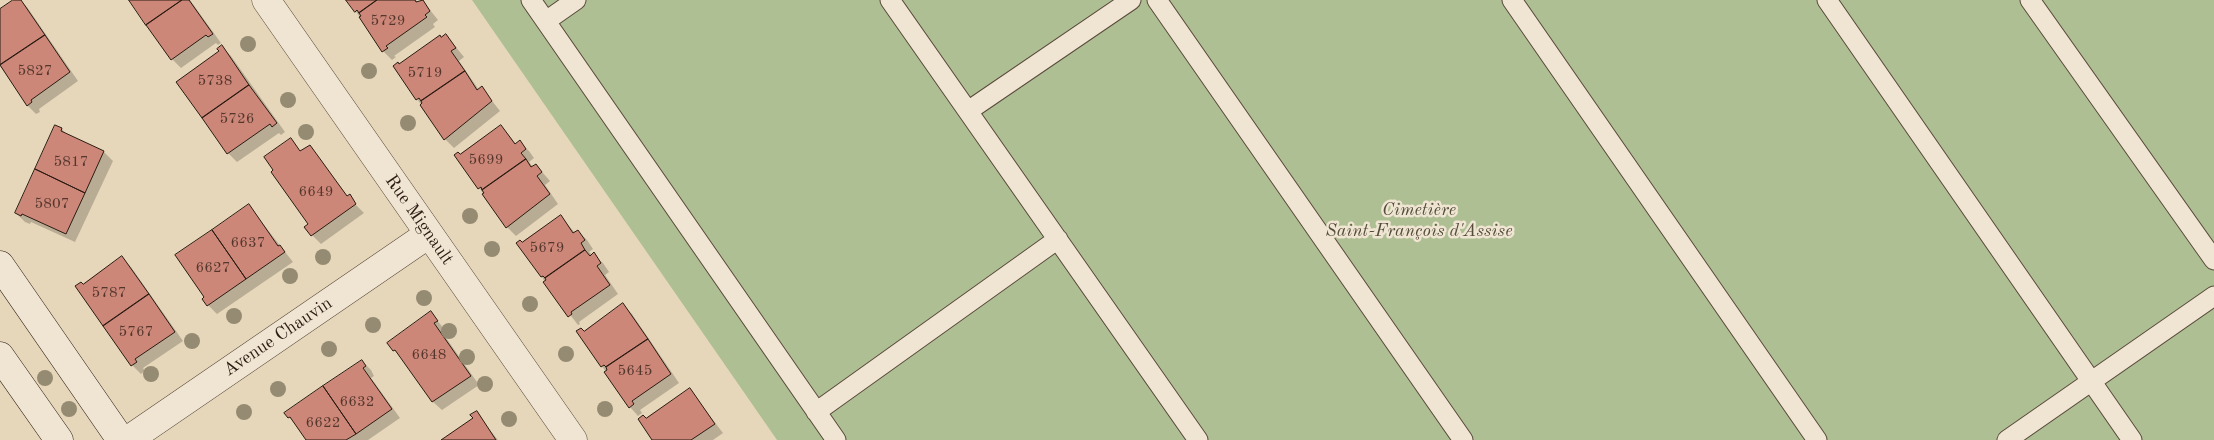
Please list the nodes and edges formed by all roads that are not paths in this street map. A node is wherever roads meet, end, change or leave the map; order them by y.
1 (266, 0) edge
2 (531, 0) edge
3 (576, 0) edge
4 (890, 0) edge
5 (1131, 0) edge
6 (1157, 0) edge
7 (1512, 0) edge
8 (1827, 0) edge
9 (2030, 0) edge
10 (546, 21) junction
11 (968, 111) junction
12 (429, 234) junction
13 (1058, 239) junction
14 (2214, 260) edge
15 (3, 276) edge
16 (2214, 296) edge
17 (0, 356) edge
18 (2091, 382) junction
19 (816, 412) junction
20 (59, 440) edge
21 (121, 440) edge
22 (128, 440) edge
23 (573, 440) edge
24 (836, 440) edge
25 (1198, 440) edge
26 (1463, 440) edge
27 (1817, 440) edge
28 (2007, 440) edge
29 (2132, 440) edge

1 - 12 street, Rue Mignault
2 - 10 lane
3 - 10 lane
4 - 11 lane
5 - 11 lane
6 - 26 lane
7 - 27 lane
8 - 18 lane
9 - 14 lane
10 - 19 lane
11 - 13 lane
12 - 22 street, Avenue Chauvin
12 - 23 street, Rue Mignault
13 - 19 lane
13 - 25 lane
15 - 21 street
16 - 18 lane
17 - 20 street
18 - 28 lane
18 - 29 lane
19 - 24 lane

